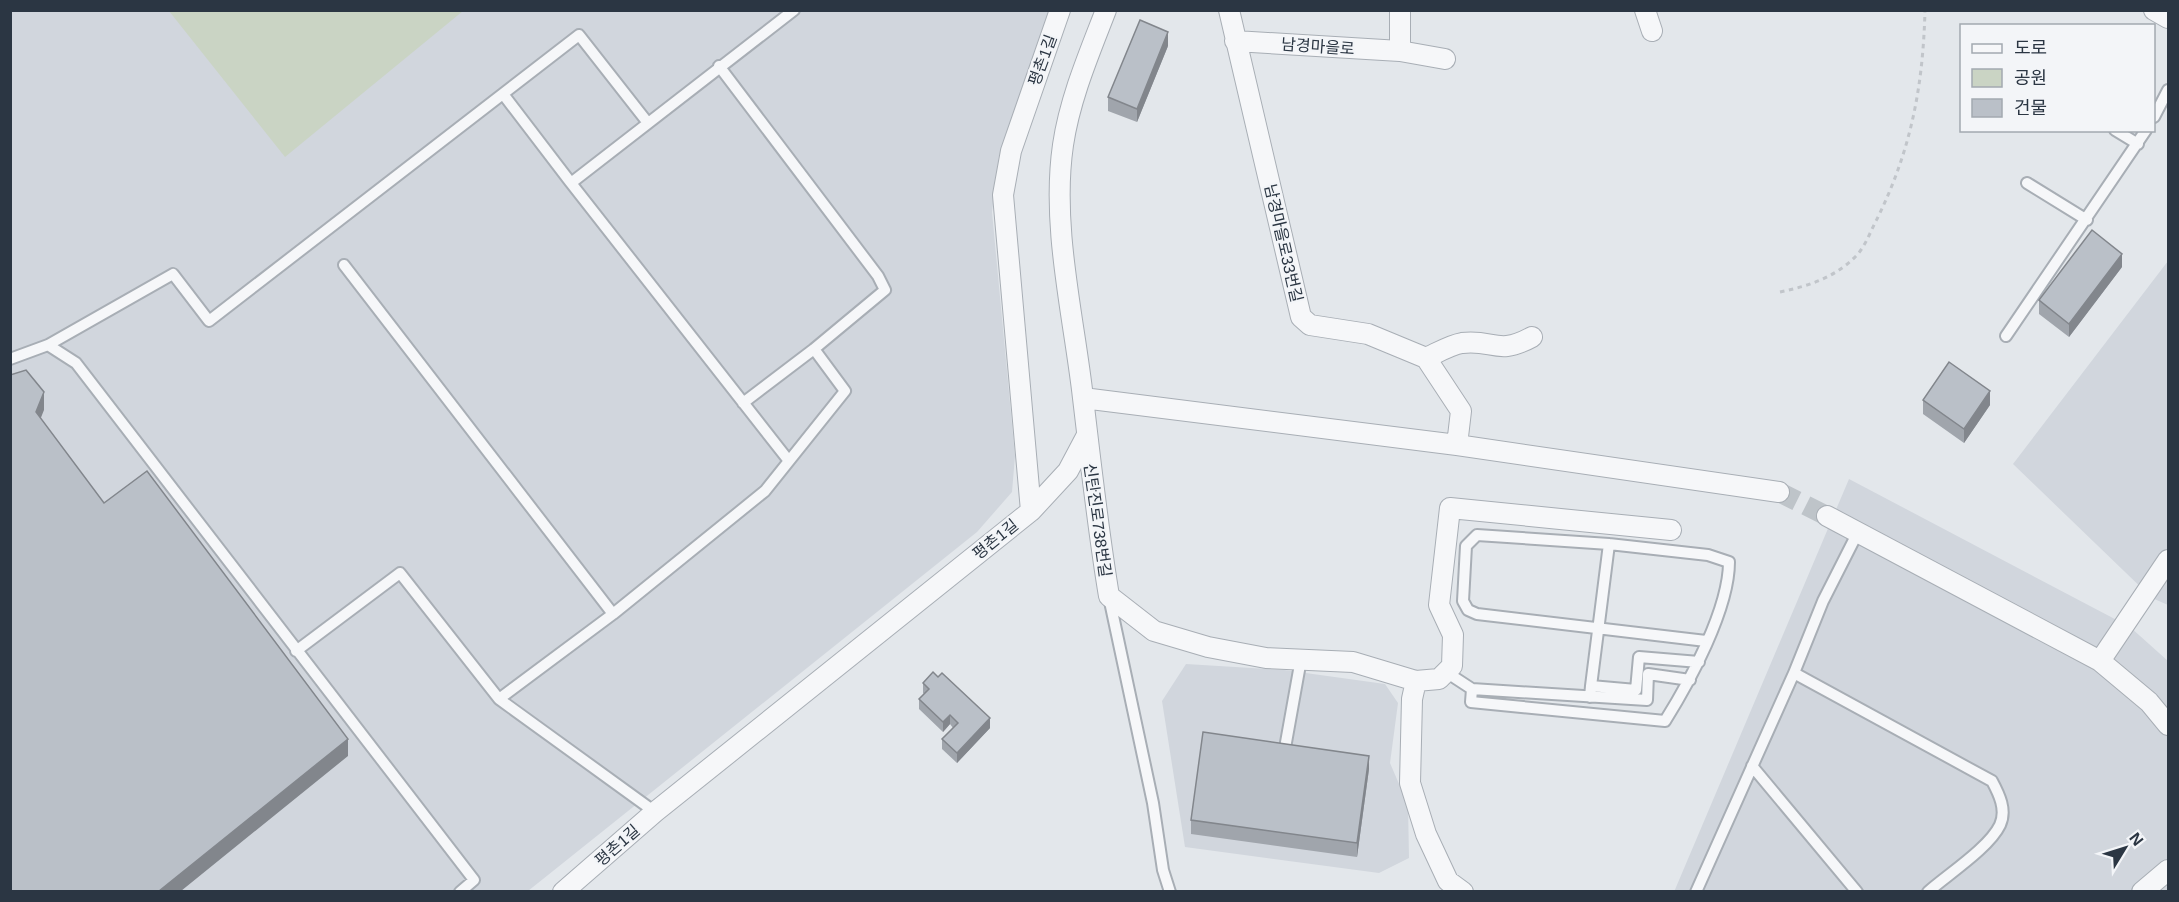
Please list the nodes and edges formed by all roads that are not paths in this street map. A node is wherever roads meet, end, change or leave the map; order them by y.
1 (794, 10) edge
2 (1060, 10) edge
3 (1106, 10) edge
4 (1228, 10) edge
5 (1400, 10) edge
6 (1645, 10) edge
7 (2154, 10) edge
8 (2169, 18) edge
9 (1652, 31) dead end
10 (1235, 40) junction
11 (1400, 51) junction
12 (1445, 59) dead end
13 (719, 66) junction
14 (2169, 90) edge
15 (503, 94) junction
16 (2155, 115) edge
17 (648, 123) junction
18 (2118, 132) edge
19 (2145, 132) edge
20 (2138, 144) junction
21 (572, 183) junction
22 (2026, 183) dead end
23 (2087, 220) junction
24 (344, 265) dead end
25 (2006, 336) dead end
26 (1532, 337) dead end
27 (48, 345) junction
28 (814, 350) junction
29 (1426, 358) junction
30 (10, 359) edge
31 (1083, 398) junction
32 (743, 403) junction
33 (1086, 437) junction
34 (1457, 445) junction
35 (789, 461) junction
36 (1779, 492) tunnel mouth
37 (1031, 511) junction
38 (1827, 516) tunnel mouth
39 (1671, 530) dead end
40 (1858, 532) junction
41 (1609, 544) junction
42 (2169, 560) edge
43 (1109, 597) junction
44 (613, 614) junction
45 (1599, 628) junction
46 (1706, 641) junction
47 (296, 651) junction
48 (1301, 659) junction
49 (2100, 661) junction
50 (1699, 662) junction
51 (1446, 672) junction
52 (1794, 673) junction
53 (1690, 680) junction
54 (1416, 681) junction
55 (1472, 689) junction
56 (1590, 691) junction
57 (499, 699) junction
58 (2169, 725) edge
59 (1285, 748) edge
60 (1752, 766) junction
61 (656, 812) junction
62 (2169, 870) edge
63 (460, 891) edge
64 (563, 891) edge
65 (1170, 891) edge
66 (1463, 891) edge
67 (1696, 891) edge
68 (1857, 891) edge
69 (1928, 891) edge
70 (2142, 891) edge

1 - 13 lane
2 - 37 street, 평촌1길
3 - 31 street, 신탄진로738번길
4 - 10 street
5 - 11 street
6 - 9 street
7 - 8 street
10 - 11 street, 남경마을로
10 - 29 street, 남경마을로33번길
11 - 12 street, 남경마을로
13 - 17 lane
13 - 28 lane
14 - 16 lane
15 - 17 lane
15 - 21 lane
15 - 27 lane
17 - 21 lane
18 - 20 lane
19 - 20 lane
20 - 23 lane
21 - 32 lane
22 - 23 lane
23 - 25 lane
24 - 44 lane
26 - 29 street
27 - 30 lane
27 - 47 lane
28 - 32 lane
28 - 35 lane
29 - 34 street
31 - 33 street, 신탄진로738번길
31 - 34 street
32 - 35 lane
33 - 37 street
33 - 43 street, 신탄진로738번길
34 - 36 street
35 - 44 lane
37 - 61 street, 평촌1길
38 - 40 street
39 - 51 street
40 - 49 street
40 - 52 lane
41 - 45 lane
41 - 45 lane
41 - 46 lane
42 - 49 street
43 - 48 street, 신탄진로738번길
43 - 65 lane
44 - 57 lane
45 - 46 lane
45 - 56 lane
46 - 50 lane
47 - 57 lane
47 - 63 lane
48 - 54 street, 신탄진로738번길
48 - 59 lane
49 - 58 street
50 - 53 lane
50 - 56 lane
51 - 54 street
51 - 55 lane
52 - 60 lane
52 - 69 lane
53 - 55 lane
53 - 56 lane
54 - 66 street
55 - 56 lane
57 - 61 lane
60 - 67 lane
60 - 68 lane
61 - 64 street, 평촌1길
62 - 70 street

